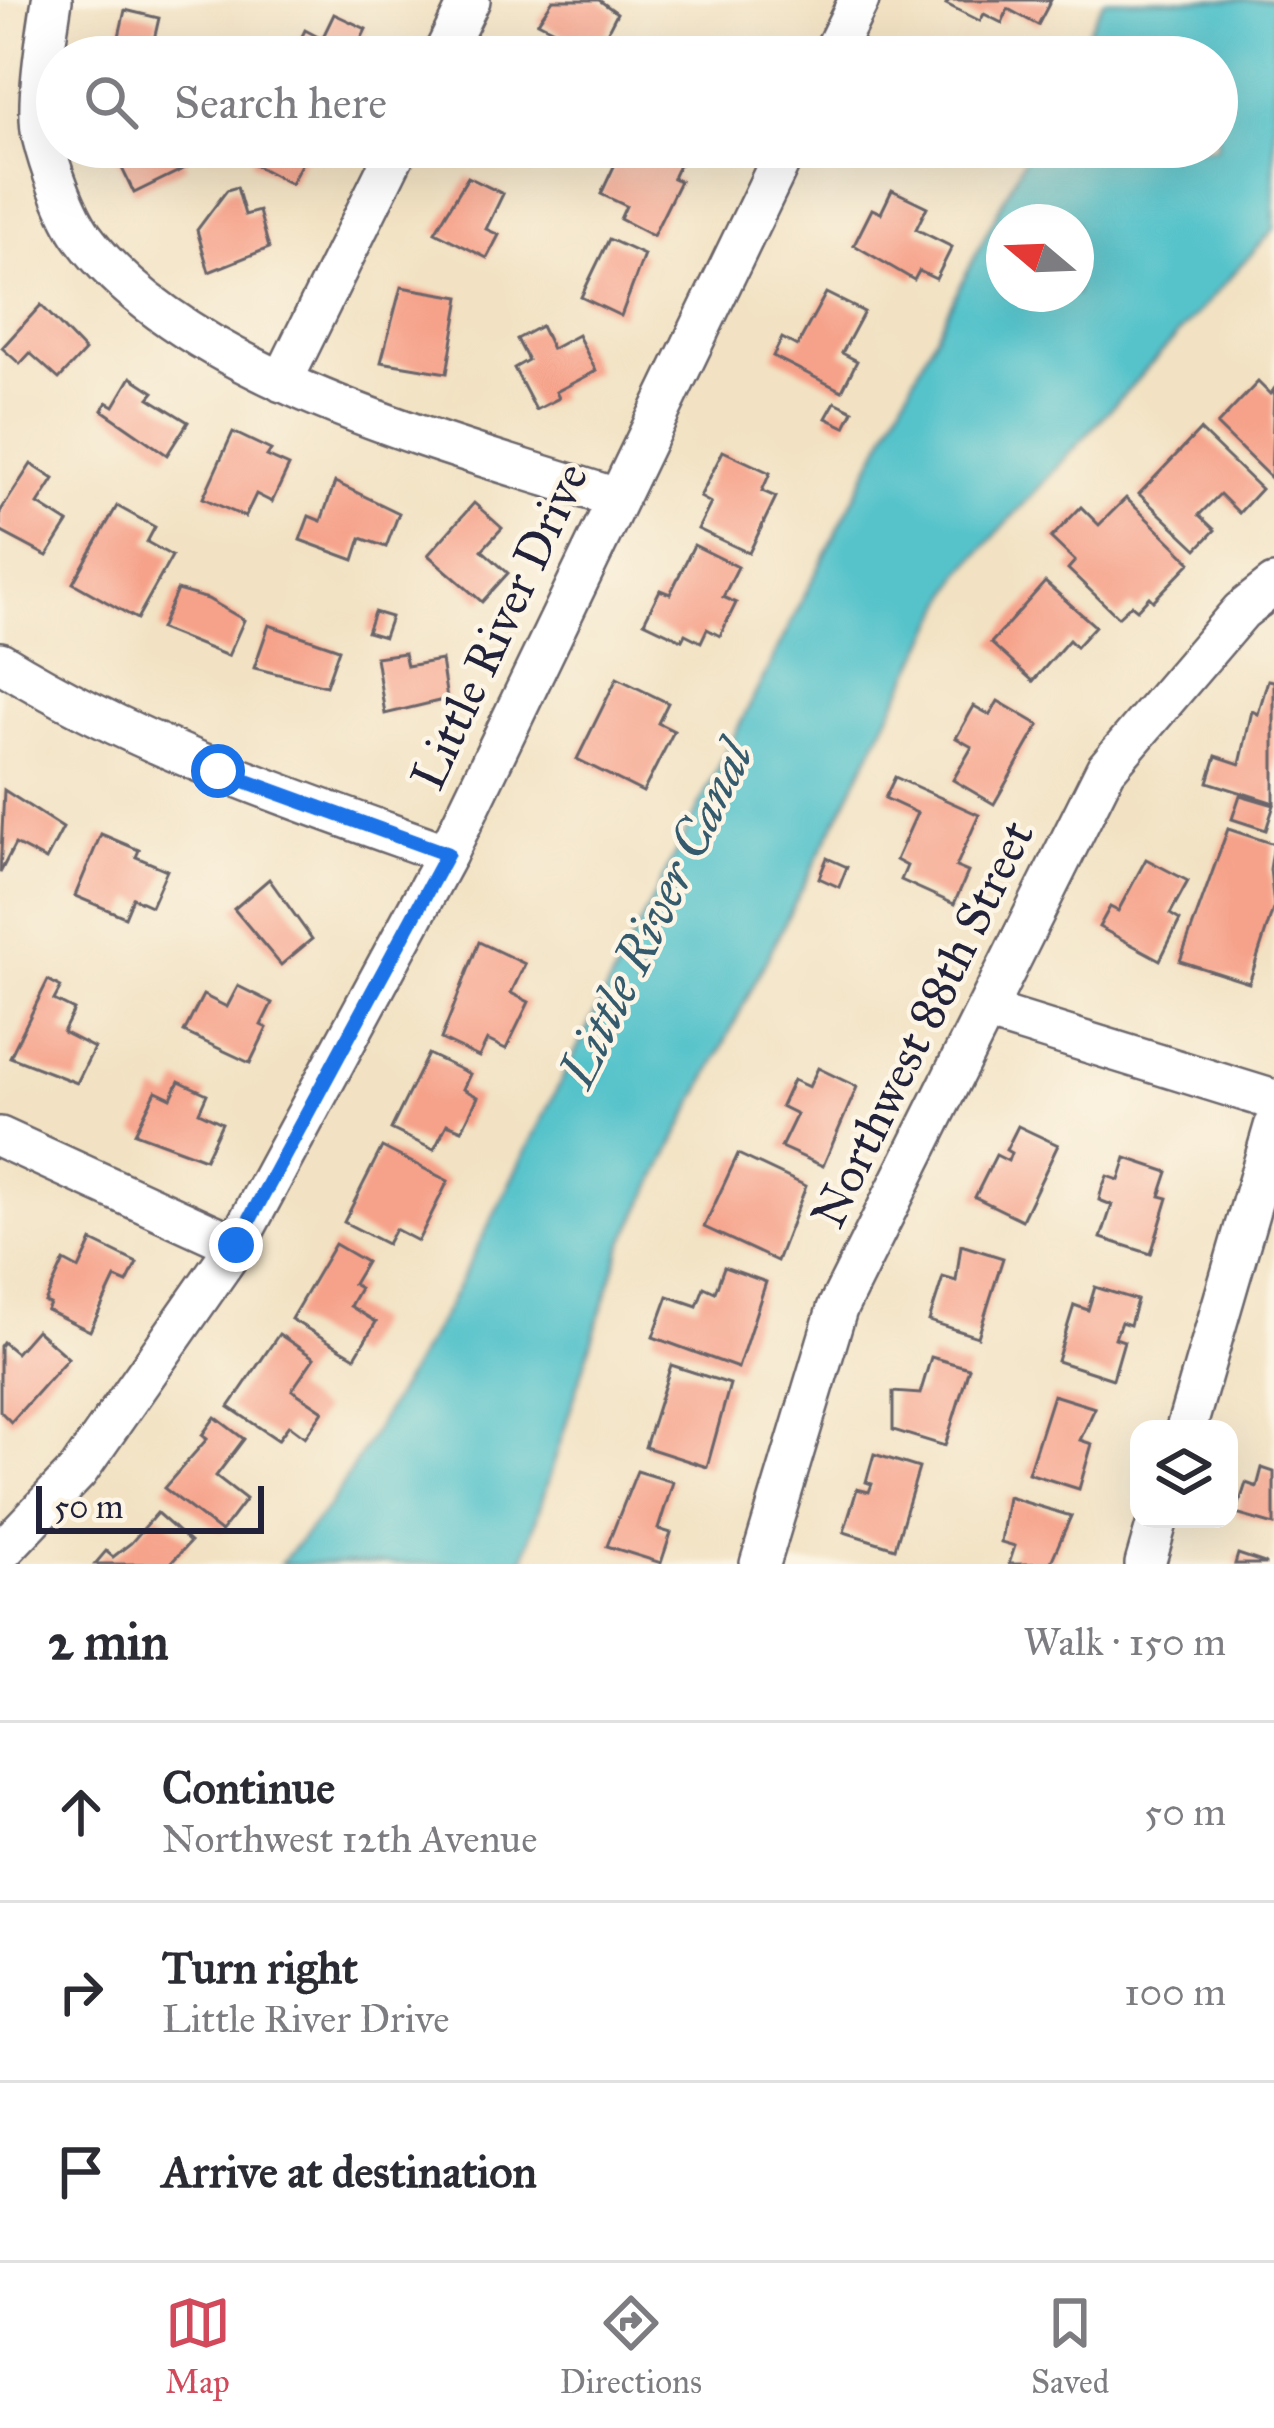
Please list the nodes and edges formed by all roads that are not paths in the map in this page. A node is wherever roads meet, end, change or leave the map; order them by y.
1 (52, 0) edge
2 (470, 0) edge
3 (859, 0) edge
4 (49, 36) edge
5 (452, 36) edge
6 (842, 36) edge
7 (55, 168) edge
8 (388, 168) edge
9 (778, 168) edge
10 (282, 382) junction
11 (616, 497) junction
12 (1274, 585) edge
13 (0, 662) edge
14 (447, 854) junction
15 (986, 1011) junction
16 (1274, 1100) edge
17 (1274, 1127) edge
18 (0, 1137) edge
19 (236, 1245) junction
20 (1189, 1420) edge
21 (1156, 1528) edge
22 (0, 1553) edge
23 (760, 1564) edge
24 (1145, 1564) edge

1 - 4 street
2 - 5 street
3 - 6 street
7 - 10 street
8 - 10 street
9 - 11 street, Little River Drive
10 - 11 street
11 - 14 street, Little River Drive
12 - 15 street, Northwest 88th Street
13 - 14 street
14 - 19 street, Little River Drive
15 - 16 street
15 - 23 street, Northwest 88th Street
17 - 20 street
18 - 19 street
19 - 22 street, Little River Drive
21 - 24 street

